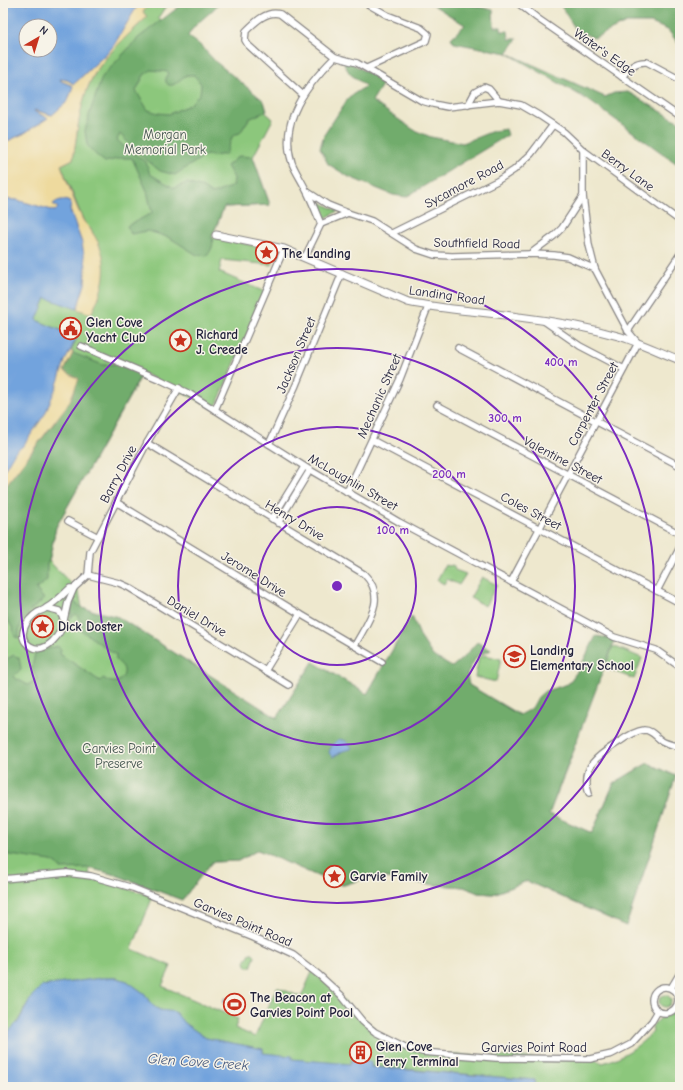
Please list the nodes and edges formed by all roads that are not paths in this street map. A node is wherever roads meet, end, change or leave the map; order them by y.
1 (366, 3) edge
2 (518, 3) edge
3 (335, 57) junction
4 (367, 68) junction
5 (622, 77) junction
6 (677, 78) dead end
7 (303, 95) junction
8 (499, 101) junction
9 (468, 105) junction
10 (680, 117) edge
11 (554, 125) junction
12 (582, 150) junction
13 (307, 192) junction
14 (583, 196) junction
15 (348, 213) junction
16 (680, 221) edge
17 (320, 224) junction
18 (392, 233) junction
19 (216, 235) dead end
20 (284, 248) junction
21 (529, 254) junction
22 (680, 254) edge
23 (305, 257) junction
24 (595, 270) junction
25 (342, 274) junction
26 (428, 307) junction
27 (544, 321) junction
28 (628, 331) junction
29 (638, 343) junction
30 (81, 346) dead end
31 (458, 348) dead end
32 (680, 360) edge
33 (624, 369) junction
34 (179, 388) junction
35 (437, 404) dead end
36 (215, 410) junction
37 (596, 422) junction
38 (372, 440) junction
39 (147, 443) junction
40 (269, 444) junction
41 (680, 466) edge
42 (307, 468) junction
43 (568, 475) junction
44 (347, 492) junction
45 (116, 502) junction
46 (272, 519) junction
47 (68, 521) dead end
48 (278, 523) junction
49 (540, 528) junction
50 (680, 534) edge
51 (98, 537) junction
52 (680, 547) edge
53 (88, 575) junction
54 (511, 582) junction
55 (74, 588) junction
56 (657, 591) junction
57 (680, 603) edge
58 (47, 608) junction
59 (300, 614) junction
60 (64, 620) junction
61 (355, 645) junction
62 (382, 662) dead end
63 (680, 667) edge
64 (265, 671) junction
65 (289, 686) dead end
66 (680, 747) edge
67 (589, 793) dead end
68 (3, 879) edge
69 (680, 973) edge
70 (671, 988) junction
71 (679, 1003) edge
72 (658, 1011) junction

1 - 4 street
2 - 5 street, Water's Edge
3 - 4 street, Berry Lane
3 - 7 street
3 - 7 street
4 - 9 street, Berry Lane
5 - 6 street
5 - 10 street, Water's Edge
7 - 13 street
8 - 9 street, Berry Lane
8 - 9 street
8 - 11 street, Berry Lane
11 - 12 street, Berry Lane
11 - 18 street, Sycamore Road
12 - 14 street
12 - 16 street, Berry Lane
13 - 15 street, Southfield Road
13 - 17 street
14 - 21 street
14 - 24 street
15 - 17 street
15 - 18 street, Southfield Road
17 - 23 street
18 - 21 street, Southfield Road
19 - 20 street, Landing Road
20 - 23 street, Landing Road
20 - 36 street
21 - 24 street, Southfield Road
22 - 28 street
23 - 25 street, Landing Road
24 - 28 street
25 - 26 street, Landing Road
25 - 40 street, Jackson Street
26 - 27 street, Landing Road
26 - 38 street, Mechanic Street
27 - 29 street, Landing Road
27 - 33 street
28 - 29 street
29 - 32 street, Landing Road
29 - 33 street, Carpenter Street
30 - 34 street, McLoughlin Street
31 - 37 street
33 - 37 street, Carpenter Street
34 - 36 street, McLoughlin Street
34 - 39 street, Barry Drive
35 - 43 street, Valentine Street
36 - 40 street, McLoughlin Street
37 - 41 street
37 - 43 street, Carpenter Street
38 - 44 street, Mechanic Street
38 - 49 street, Coles Street
39 - 45 street, Barry Drive
39 - 46 street, Henry Drive
40 - 42 street, McLoughlin Street
42 - 44 street, McLoughlin Street
42 - 46 street
42 - 48 street
43 - 49 street, Carpenter Street
43 - 50 street, Valentine Street
44 - 54 street, McLoughlin Street
45 - 51 street, Barry Drive
45 - 59 street, Jerome Drive
46 - 48 street, Henry Drive
47 - 51 street
48 - 61 street, Henry Drive
49 - 54 street, Carpenter Street
49 - 56 street, Coles Street
51 - 53 street, Barry Drive
52 - 56 street
53 - 55 street
53 - 64 street, Daniel Drive
54 - 63 street, McLoughlin Street
55 - 58 street
55 - 60 street
56 - 57 street, Coles Street
58 - 60 street
58 - 60 street
59 - 61 street, Jerome Drive
59 - 64 street
61 - 62 street, Jerome Drive
64 - 65 street, Daniel Drive
66 - 67 street
68 - 72 street, Garvies Point Road
69 - 70 street
70 - 71 street
70 - 72 street
71 - 72 street

